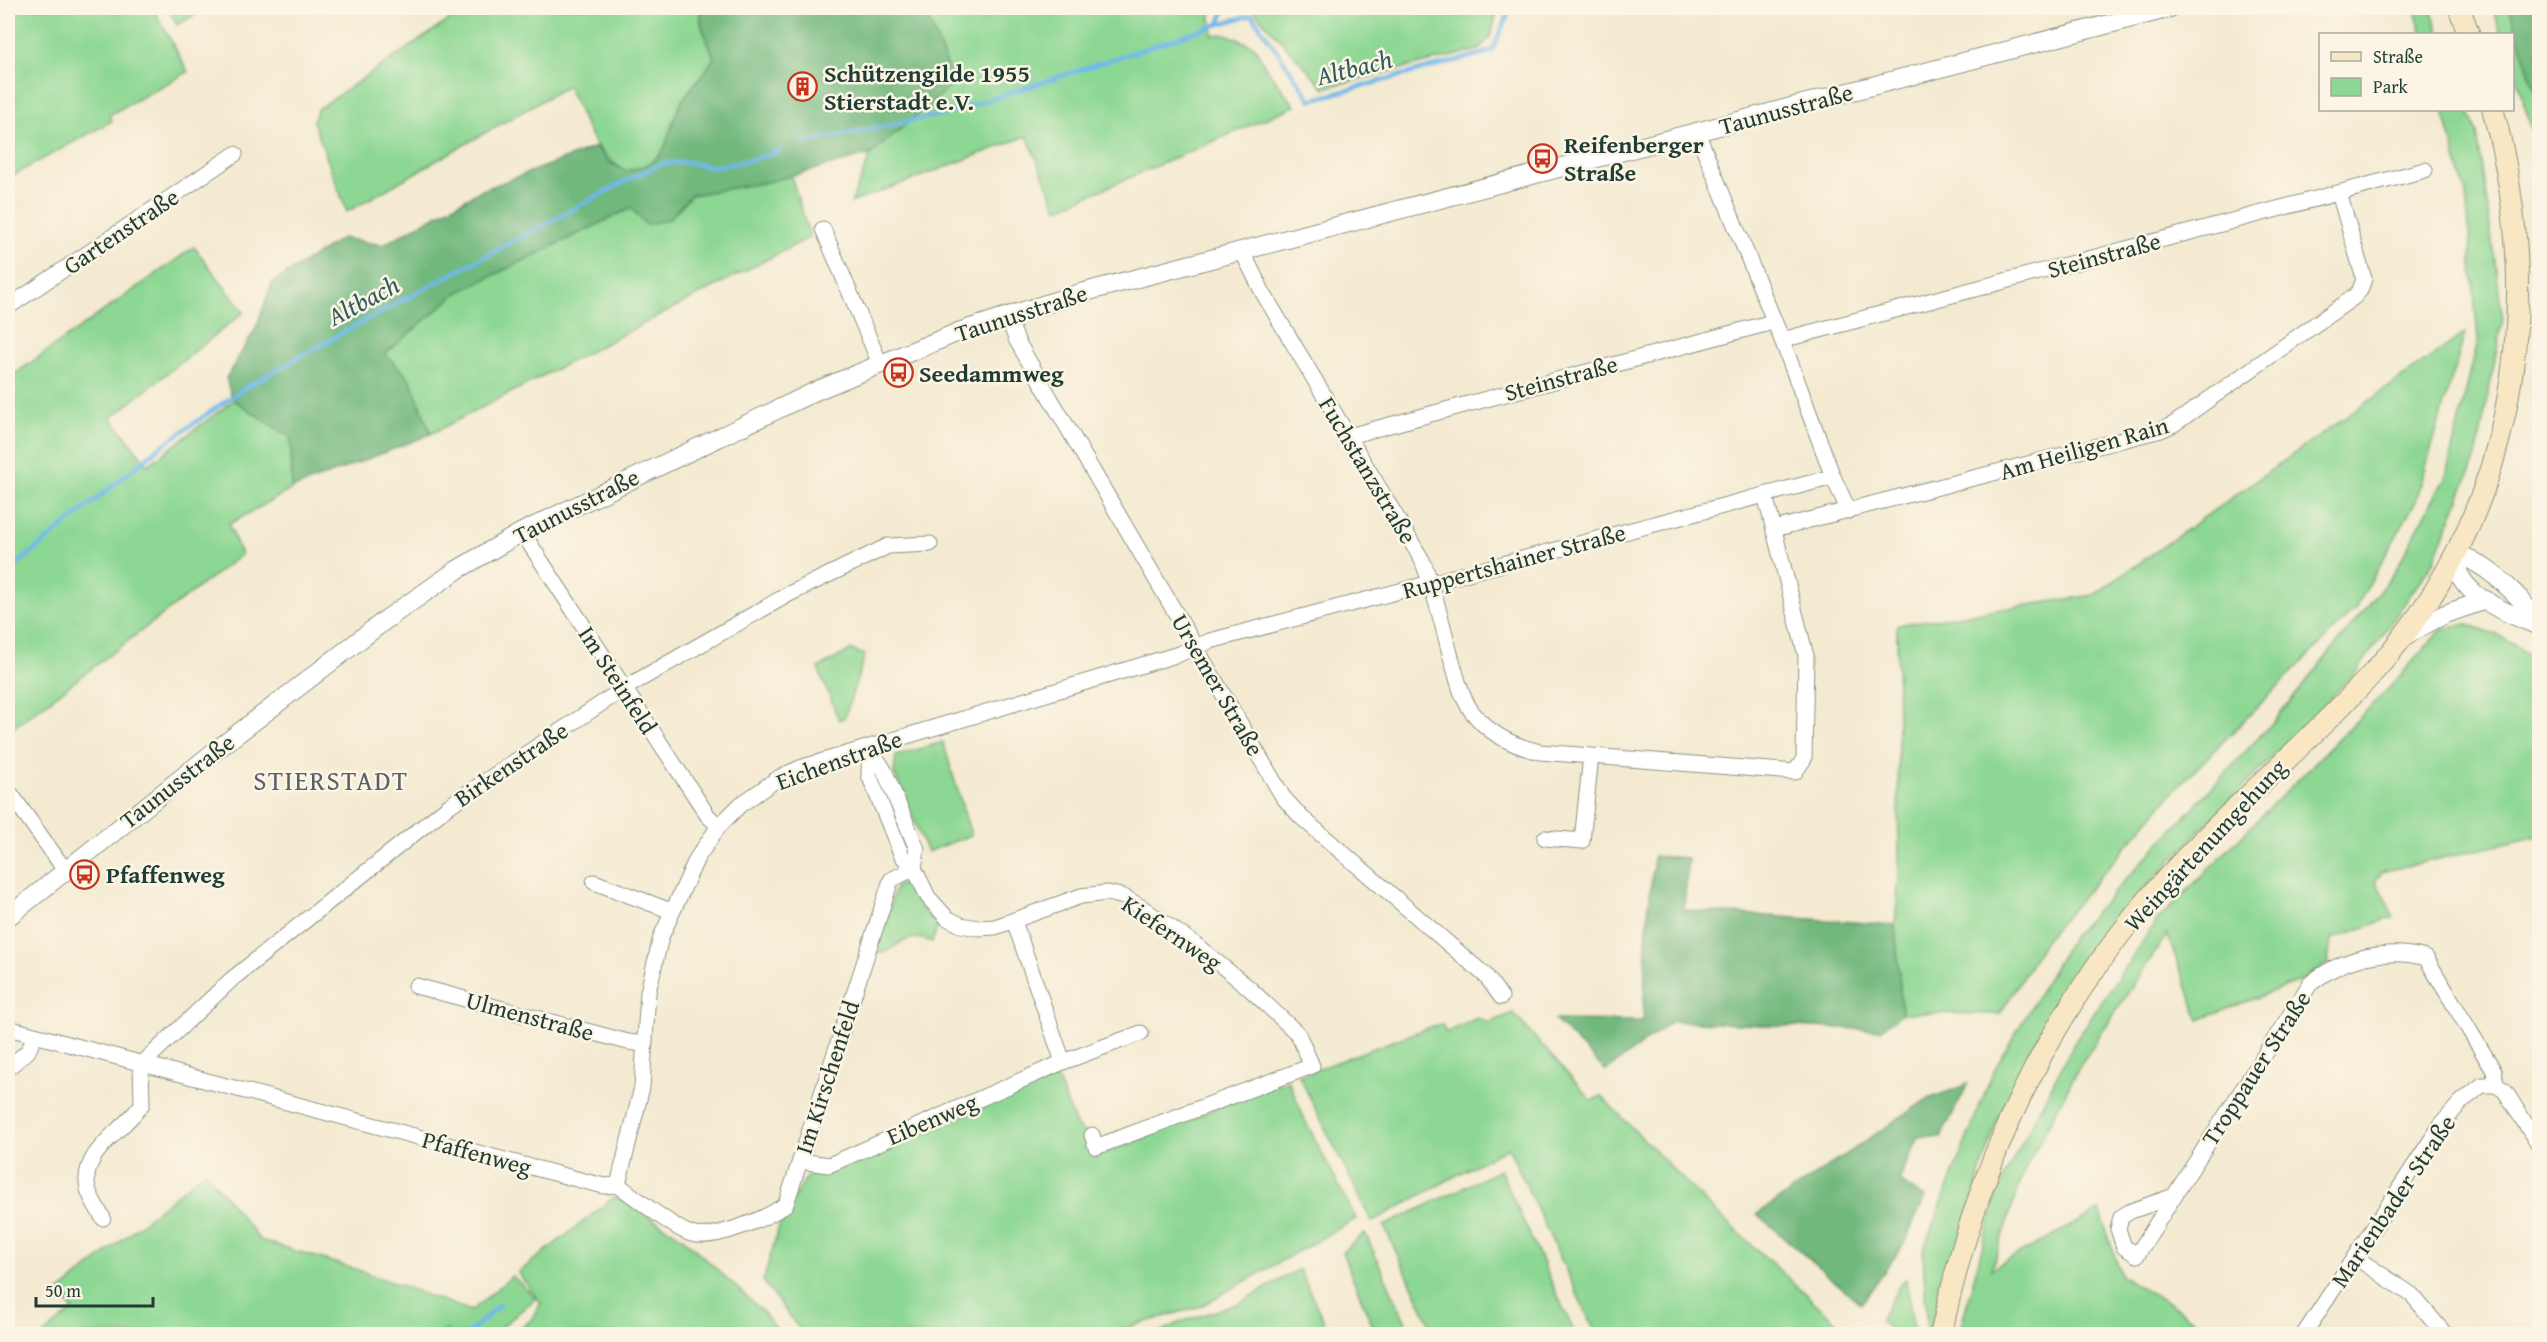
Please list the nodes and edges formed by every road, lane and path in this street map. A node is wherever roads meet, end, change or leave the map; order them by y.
1 (2170, 8) edge
2 (2459, 8) edge
3 (2469, 33) edge
4 (2493, 111) edge
5 (1697, 132) junction
6 (235, 154) dead end
7 (2425, 170) dead end
8 (2339, 193) junction
9 (823, 229) dead end
10 (1242, 250) junction
11 (8, 307) edge
12 (1007, 315) junction
13 (1773, 322) junction
14 (1782, 340) junction
15 (880, 364) junction
16 (1349, 436) junction
17 (1833, 477) junction
18 (1765, 495) junction
19 (1849, 511) junction
20 (1774, 529) junction
21 (522, 532) junction
22 (930, 544) dead end
23 (2456, 554) junction
24 (1431, 583) junction
25 (2486, 600) junction
26 (2538, 627) edge
27 (2404, 636) junction
28 (1196, 647) junction
29 (623, 688) junction
30 (869, 747) junction
31 (1591, 756) junction
32 (8, 790) edge
33 (719, 826) junction
34 (1545, 838) dead end
35 (914, 868) junction
36 (65, 870) junction
37 (594, 882) dead end
38 (671, 911) junction
39 (8, 917) edge
40 (1014, 921) junction
41 (416, 986) dead end
42 (1501, 997) dead end
43 (8, 1029) edge
44 (1141, 1033) dead end
45 (35, 1036) junction
46 (645, 1044) junction
47 (1063, 1062) junction
48 (141, 1065) junction
49 (8, 1068) edge
50 (2496, 1085) junction
51 (1092, 1135) dead end
52 (2540, 1147) edge
53 (800, 1161) junction
54 (618, 1185) junction
55 (2174, 1196) dead end
56 (103, 1218) dead end
57 (691, 1234) joint
58 (2355, 1257) junction
59 (1941, 1335) edge
60 (2304, 1335) edge
61 (2445, 1335) edge

1 - 5 street, Taunusstraße
2 - 3 main road
4 - 23 main road, Weingärtenumgehung
5 - 10 street, Taunusstraße
5 - 13 street
6 - 11 street, Gartenstraße
7 - 8 street, Steinstraße
8 - 14 street, Steinstraße
8 - 19 street, Am Heiligen Rain
9 - 15 street
10 - 12 street, Taunusstraße
10 - 16 street, Fuchstanzstraße
12 - 15 street, Taunusstraße
12 - 28 street, Ursemer Straße
13 - 14 street
13 - 16 street, Steinstraße
14 - 17 street
15 - 21 street, Taunusstraße
16 - 24 street, Fuchstanzstraße
17 - 18 street, Ruppertshainer Straße
17 - 19 street
18 - 20 street, Fuchstanzstraße
18 - 24 street, Ruppertshainer Straße
19 - 20 street
20 - 31 street, Fuchstanzstraße
21 - 29 street, Im Steinfeld
21 - 36 street, Taunusstraße
22 - 29 street, Birkenstraße
23 - 25 street
23 - 26 street
23 - 27 main road, Weingärtenumgehung
24 - 28 street, Ruppertshainer Straße
24 - 31 street, Fuchstanzstraße
25 - 26 street
25 - 27 street
27 - 59 main road, Weingärtenumgehung
28 - 30 street, Eichenstraße
28 - 42 street, Ursemer Straße
29 - 33 street, Im Steinfeld
29 - 48 street, Birkenstraße
30 - 33 street, Eichenstraße
30 - 35 street, Kiefernweg
31 - 34 street
32 - 36 street
33 - 38 street, Eichenstraße
35 - 40 street, Kiefernweg
35 - 53 street, Im Kirschenfeld
36 - 39 street, Taunusstraße
37 - 38 street
38 - 46 street, Eichenstraße
40 - 47 street
40 - 51 street, Kiefernweg
41 - 46 street, Ulmenstraße
43 - 45 street, Pfaffenweg
44 - 47 street, Eibenweg
45 - 48 street, Pfaffenweg
45 - 49 street
46 - 54 street, Eichenstraße
47 - 53 street, Eibenweg
48 - 54 street, Pfaffenweg
48 - 56 street
50 - 52 street
50 - 55 street, Troppauer Straße
50 - 58 street, Marienbader Straße
53 - 57 street, Im Kirschenfeld
54 - 57 street, Pfaffenweg
58 - 60 street, Marienbader Straße
58 - 61 street

